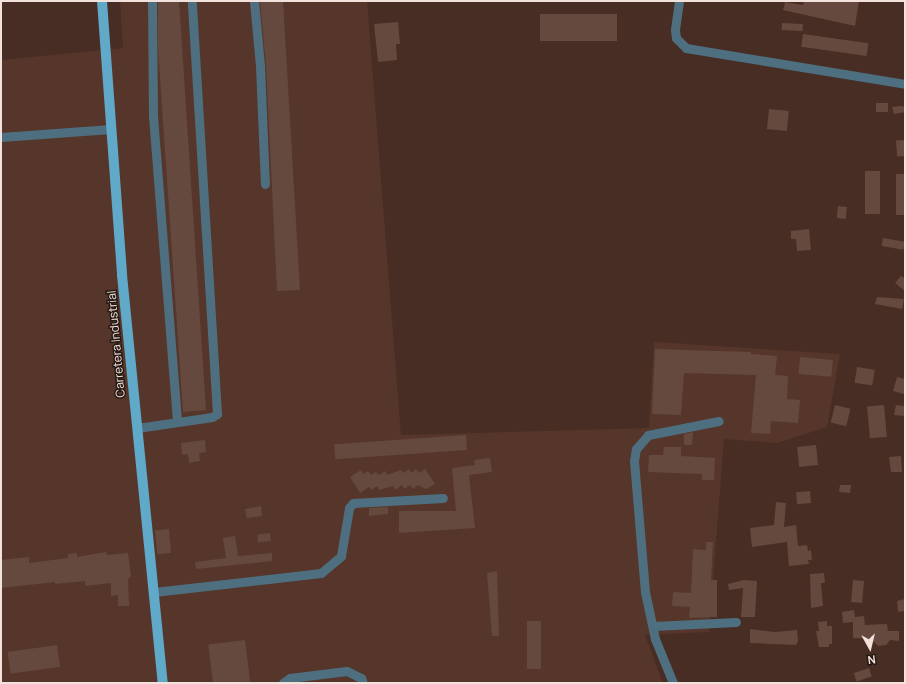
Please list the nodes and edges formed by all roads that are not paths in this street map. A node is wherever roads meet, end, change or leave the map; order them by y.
1 (102, 1) edge
2 (152, 1) edge
3 (192, 1) edge
4 (254, 1) edge
5 (679, 1) edge
6 (905, 84) edge
7 (111, 129) junction
8 (1, 137) edge
9 (265, 184) dead end
10 (719, 420) dead end
11 (177, 422) junction
12 (137, 428) junction
13 (443, 498) dead end
14 (154, 592) junction
15 (736, 622) dead end
16 (653, 626) junction
17 (163, 683) edge
18 (283, 683) edge
19 (363, 683) edge
20 (673, 683) edge

1 - 7 main road, Carretera Industrial
2 - 11 street
3 - 11 street
4 - 9 street
5 - 6 street
7 - 8 street
7 - 12 main road, Carretera Industrial
10 - 16 street
11 - 12 street
12 - 14 main road, Carretera Industrial
13 - 14 street
14 - 17 main road, Carretera Industrial
15 - 16 street
16 - 20 street
18 - 19 street

